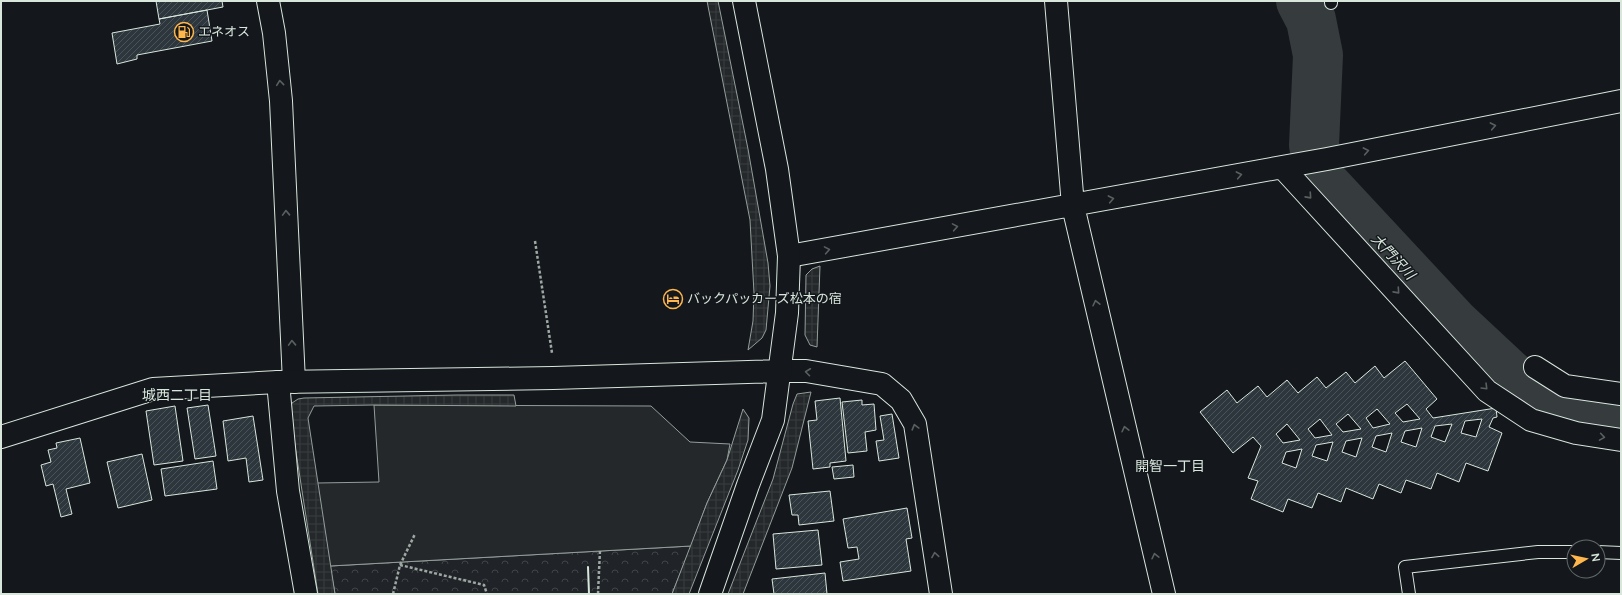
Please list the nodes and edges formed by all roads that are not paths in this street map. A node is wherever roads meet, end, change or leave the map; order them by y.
1 (268, 1) edge
2 (744, 1) edge
3 (1056, 1) edge
4 (1621, 101) edge
5 (1292, 165) junction
6 (1073, 206) junction
7 (789, 256) junction
8 (1535, 367) dead end
9 (781, 371) junction
10 (286, 382) junction
11 (1621, 394) edge
12 (1, 438) edge
13 (1621, 440) edge
14 (1566, 552) edge
15 (1606, 552) edge
16 (1621, 553) edge
17 (306, 594) edge
18 (710, 594) edge
19 (941, 594) edge
20 (1164, 594) edge
21 (1409, 594) edge

10 -> 1 street
2 - 7 street
3 - 6 street
5 -> 4 street
6 -> 5 street
5 -> 13 street
7 -> 6 street
20 -> 6 street
7 - 9 street
8 - 11 street
9 - 10 street
9 - 18 street
19 -> 9 street
10 - 12 street
10 - 17 street
14 - 21 lane
15 - 16 lane

